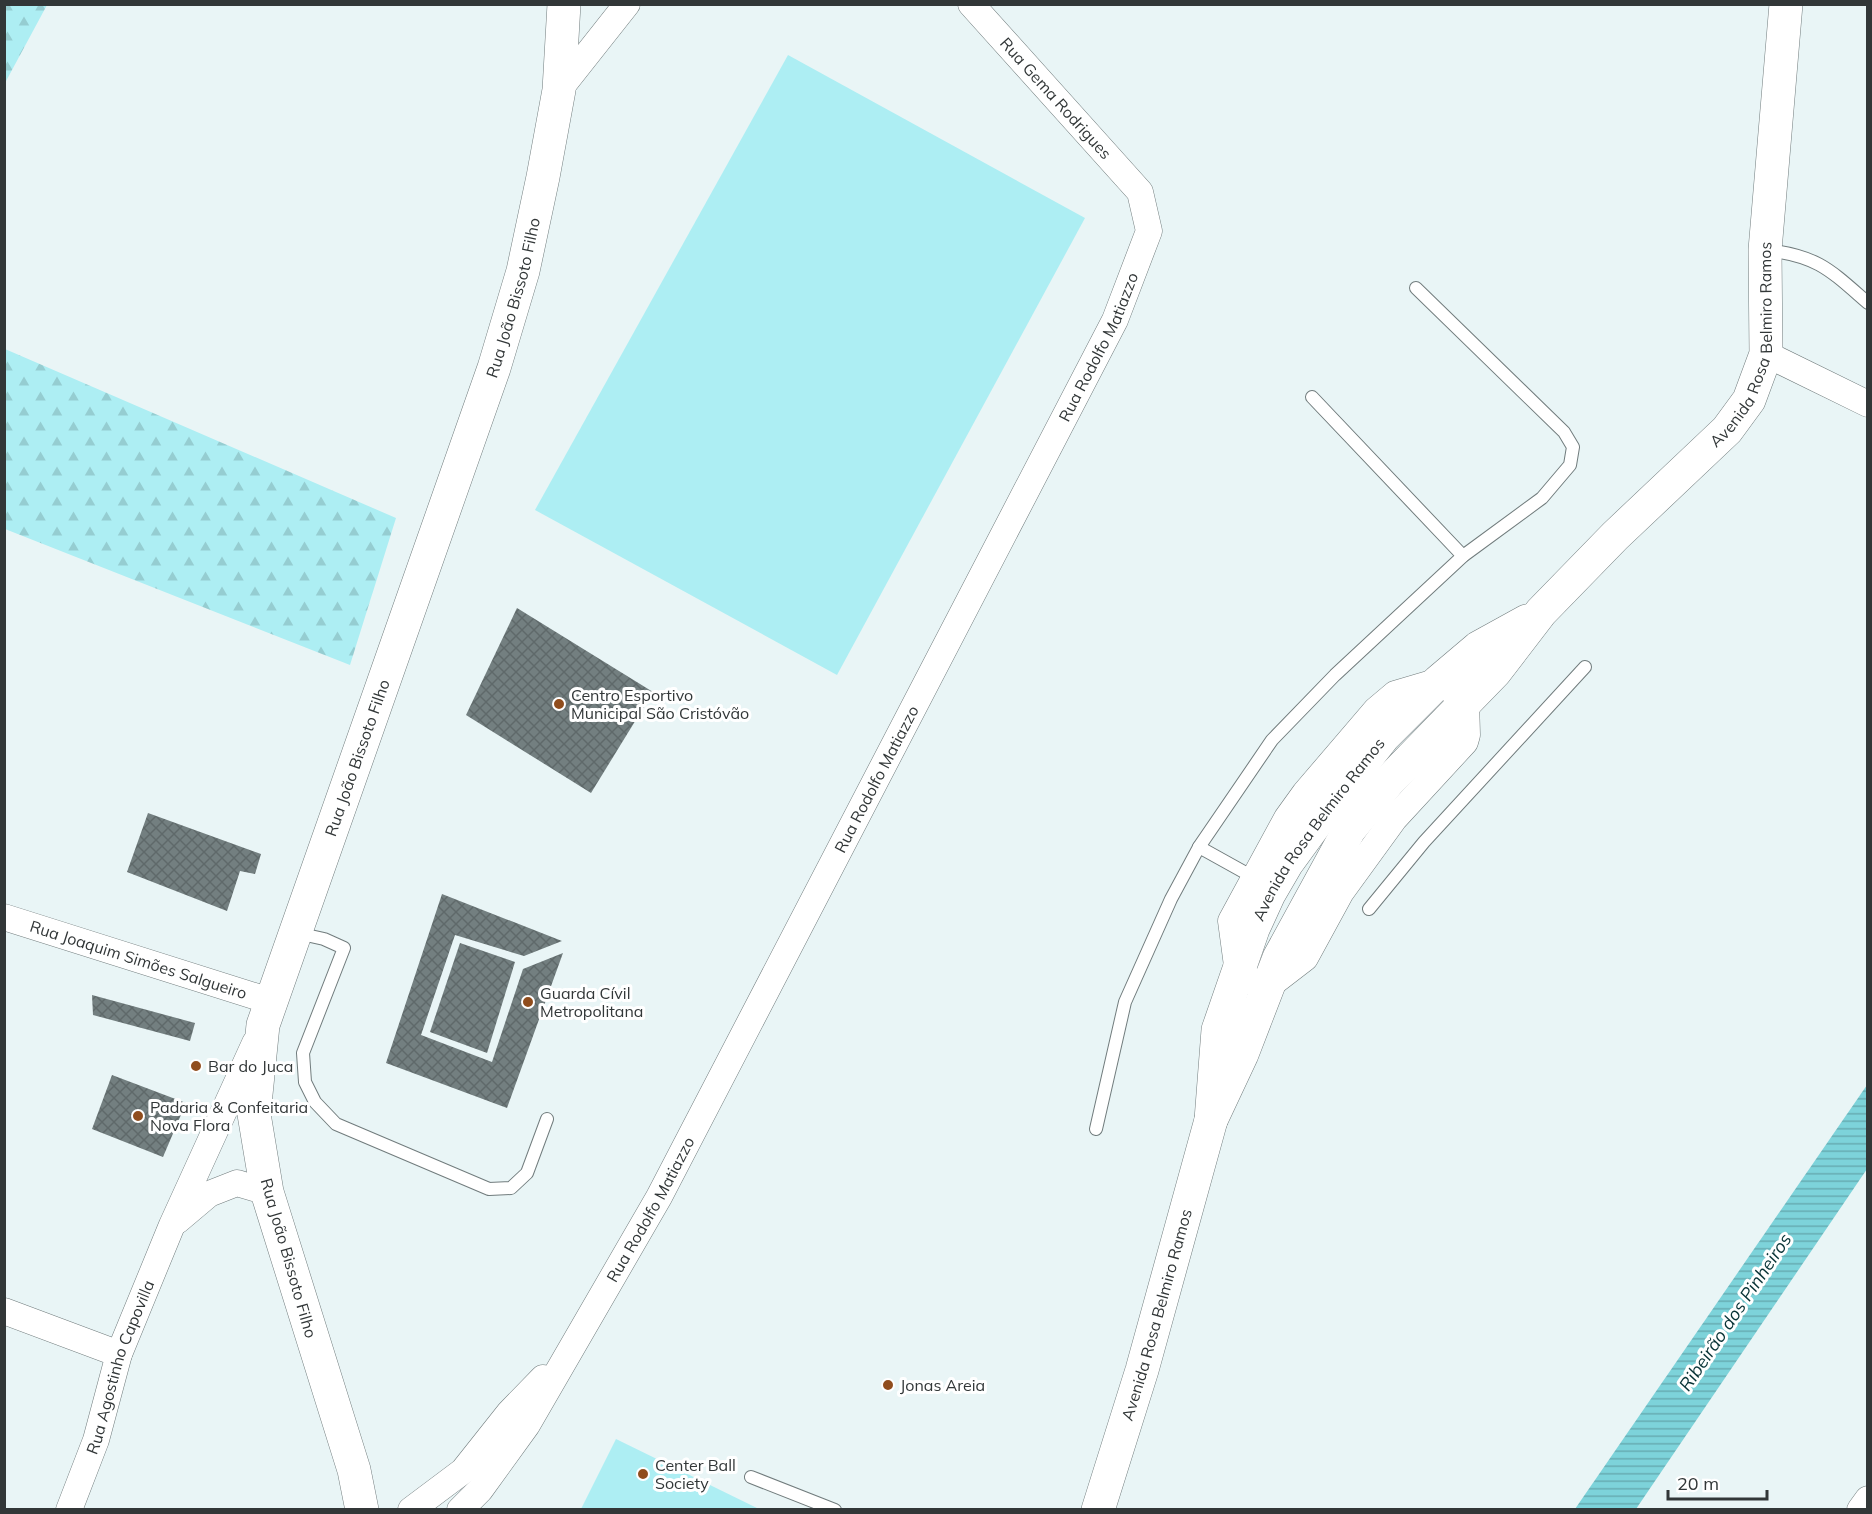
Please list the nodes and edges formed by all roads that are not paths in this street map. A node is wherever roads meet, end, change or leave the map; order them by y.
1 (564, 4) edge
2 (627, 4) edge
3 (971, 4) edge
4 (1786, 4) edge
5 (559, 90) junction
6 (1140, 192) joint
7 (1765, 250) junction
8 (1416, 288) dead end
9 (1868, 303) edge
10 (1766, 354) junction
11 (1312, 397) dead end
12 (1868, 404) edge
13 (1463, 556) junction
14 (1541, 612) junction
15 (1585, 667) dead end
16 (1439, 681) junction
17 (1466, 701) junction
18 (1338, 819) junction
19 (1199, 847) junction
20 (1253, 877) junction
21 (1370, 909) dead end
22 (4, 917) edge
23 (296, 932) junction
24 (1252, 980) junction
25 (268, 1014) junction
26 (547, 1119) dead end
27 (1096, 1129) dead end
28 (267, 1192) junction
29 (172, 1225) junction
30 (4, 1311) edge
31 (119, 1354) junction
32 (567, 1354) junction
33 (751, 1477) dead end
34 (1868, 1499) edge
35 (69, 1509) edge
36 (362, 1509) edge
37 (411, 1509) edge
38 (460, 1509) edge
39 (835, 1509) edge
40 (1098, 1509) edge
41 (1860, 1509) edge

1 - 5 main road, Rua João Bissoto Filho
2 - 5 street
3 - 6 street, Rua Gema Rodrigues
4 - 7 main road, Avenida Rosa Belmiro Ramos
5 - 23 main road, Rua João Bissoto Filho
6 - 32 street, Rua Rodolfo Matiazzo
7 - 9 lane
7 - 10 main road, Avenida Rosa Belmiro Ramos
8 - 13 lane
10 - 12 street
10 - 14 main road, Avenida Rosa Belmiro Ramos
11 - 13 lane
13 - 19 lane
14 - 16 main road, Avenida Rosa Belmiro Ramos
14 - 17 main road, Avenida Rosa Belmiro Ramos
15 - 21 lane
16 - 17 street
16 - 18 main road, Avenida Rosa Belmiro Ramos
16 - 20 street
17 - 18 main road, Avenida Rosa Belmiro Ramos
17 - 24 street
18 - 24 main road, Avenida Rosa Belmiro Ramos
18 - 24 main road, Avenida Rosa Belmiro Ramos
19 - 20 lane
19 - 27 lane
20 - 24 street
22 - 25 street, Rua Joaquim Simões Salgueiro
23 - 25 main road, Rua João Bissoto Filho
23 - 26 lane
24 - 40 main road, Avenida Rosa Belmiro Ramos
25 - 28 main road, Rua João Bissoto Filho
25 - 29 street, Rua Agostinho Capovilla
28 - 29 street, Rua Agostinho Capovilla
28 - 36 main road, Rua João Bissoto Filho
29 - 31 street, Rua Agostinho Capovilla
30 - 31 street
31 - 35 street, Rua Agostinho Capovilla
32 - 37 street, Rua Rodolfo Matiazzo
32 - 38 street, Rua Rodolfo Matiazzo
33 - 39 lane
34 - 41 street

